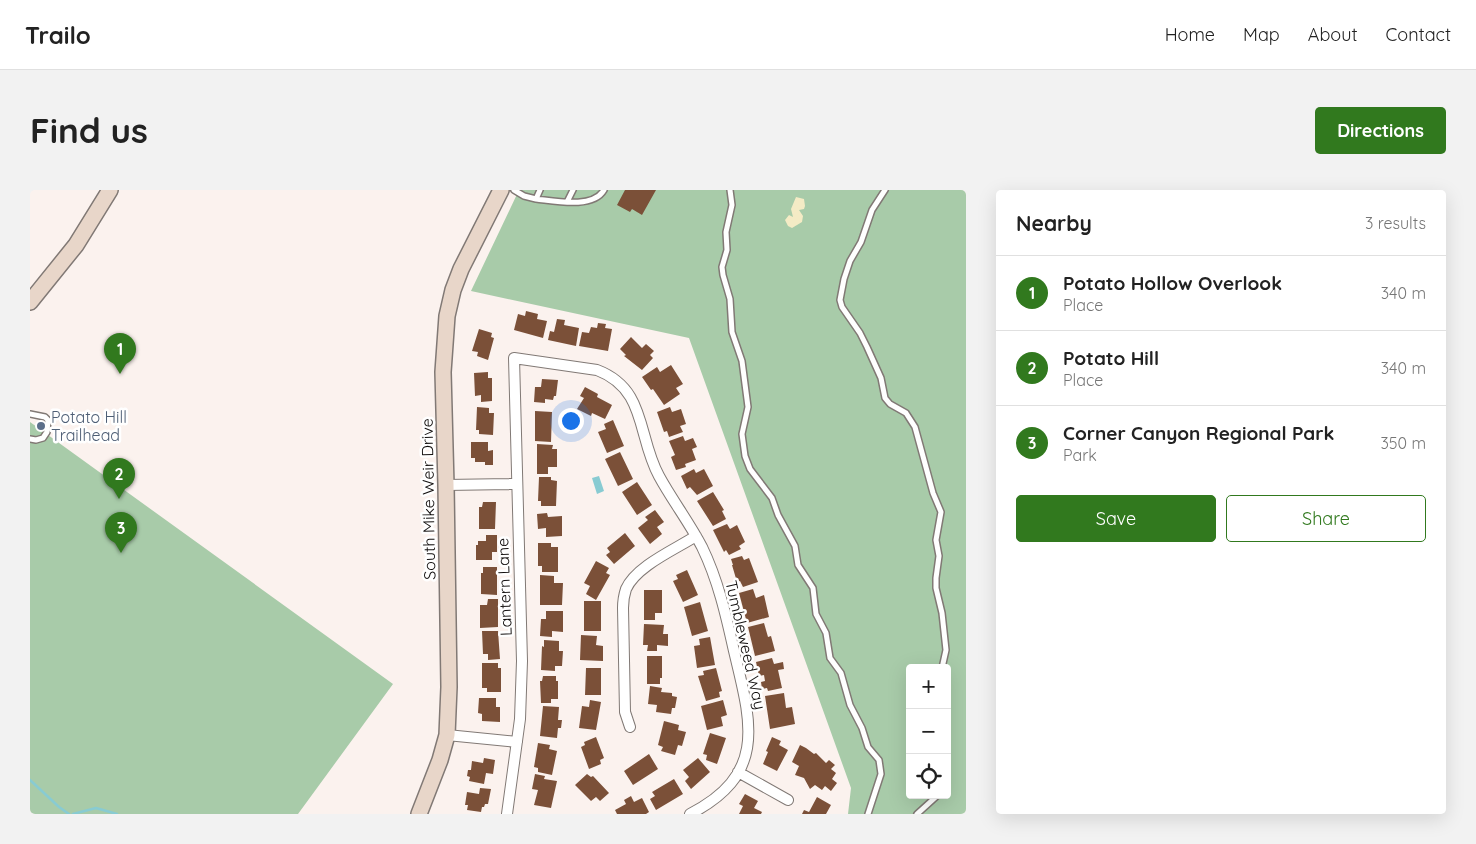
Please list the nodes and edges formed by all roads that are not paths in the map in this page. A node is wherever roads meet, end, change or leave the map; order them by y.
1 (110, 190) edge
2 (501, 190) edge
3 (514, 190) edge
4 (540, 190) edge
5 (573, 190) edge
6 (604, 190) edge
7 (730, 190) edge
8 (885, 190) edge
9 (536, 199) junction
10 (567, 202) junction
11 (30, 302) edge
12 (514, 358) joint
13 (30, 414) edge
14 (30, 439) edge
15 (516, 484) junction
16 (446, 485) junction
17 (696, 536) junction
18 (943, 664) edge
19 (630, 727) dead end
20 (447, 735) junction
21 (517, 742) junction
22 (738, 772) junction
23 (934, 799) edge
24 (788, 800) dead end
25 (420, 814) edge
26 (507, 814) edge
27 (690, 814) edge
28 (868, 814) edge
29 (917, 814) edge

1 - 11 street
2 - 16 street, South Mike Weir Drive
3 - 9 lane
4 - 9 lane
5 - 10 lane
6 - 10 lane
7 - 28 lane
8 - 18 lane
9 - 10 lane
12 - 15 street, Lantern Lane
12 - 17 street, Tumbleweed Way
13 - 14 lane
15 - 16 street
15 - 21 street, Lantern Lane
16 - 20 street, South Mike Weir Drive
17 - 19 street
17 - 22 street, Tumbleweed Way
20 - 21 street
20 - 25 street, South Mike Weir Drive
21 - 26 street, Lantern Lane
22 - 24 street
22 - 27 street, Tumbleweed Way
23 - 29 lane

